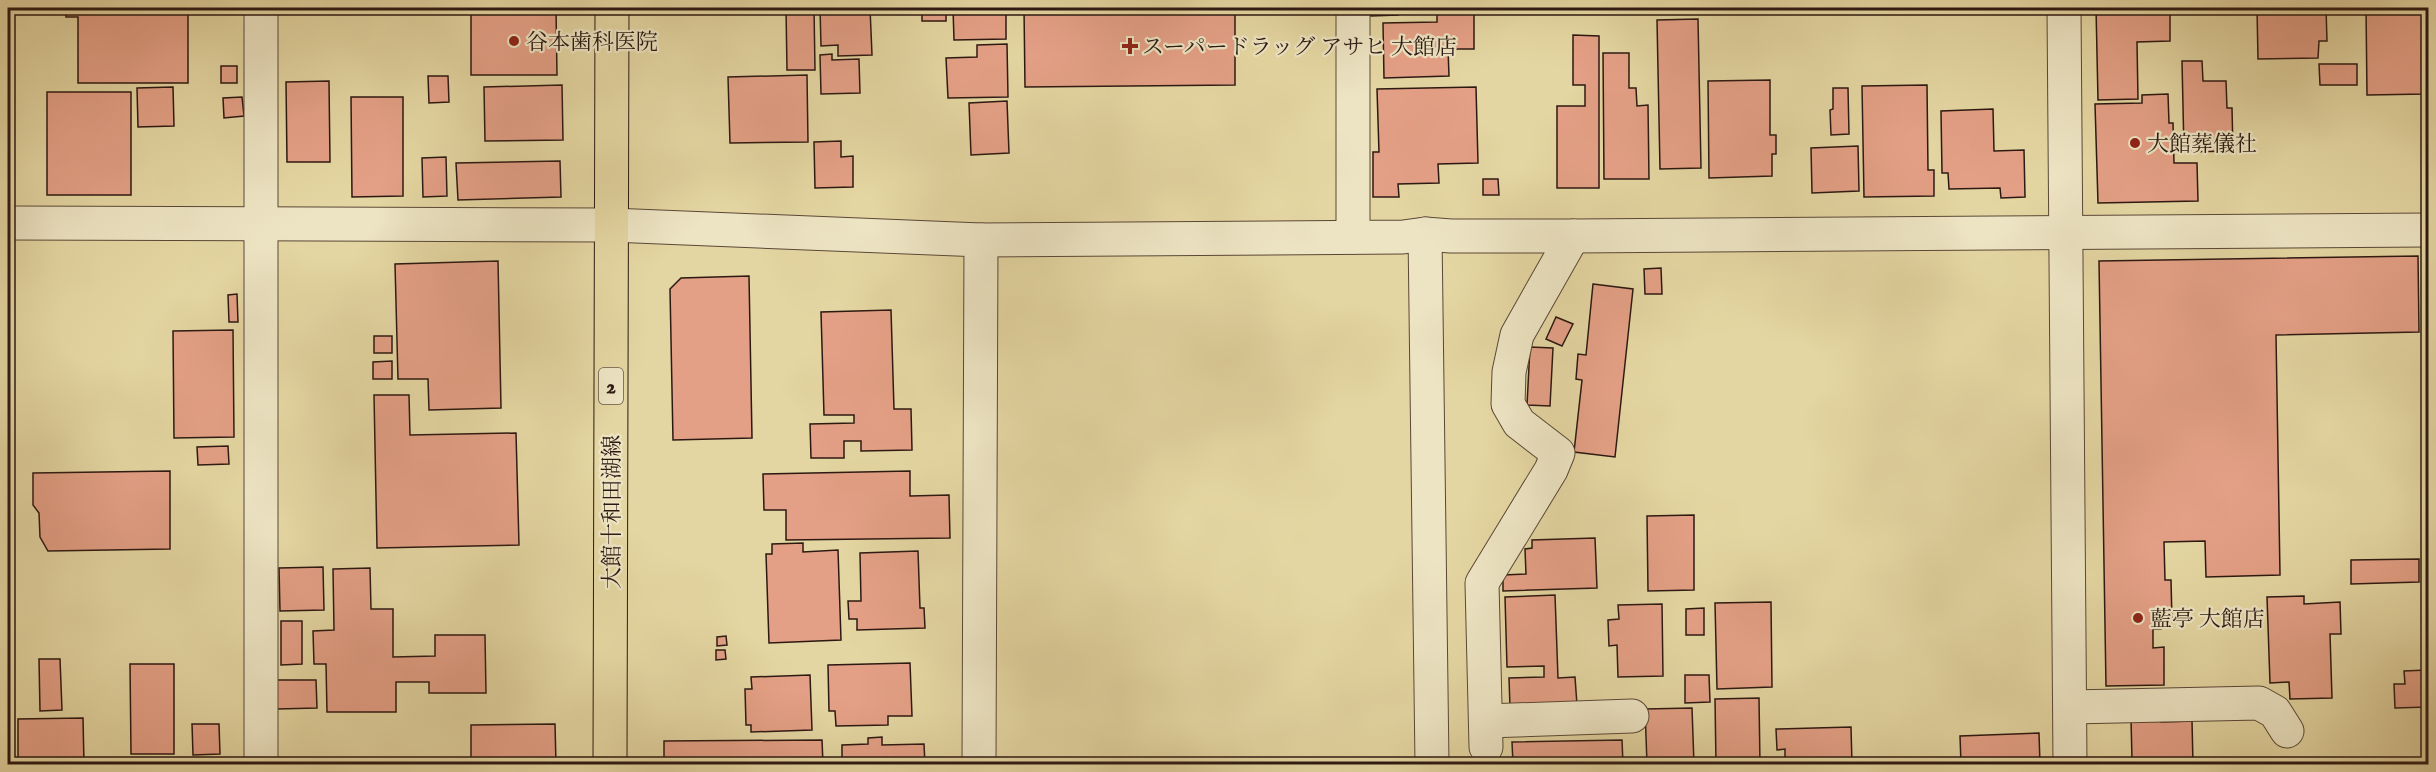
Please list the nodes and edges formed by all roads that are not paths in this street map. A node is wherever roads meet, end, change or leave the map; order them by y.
1 (261, 8) edge
2 (612, 8) edge
3 (1353, 8) edge
4 (2064, 8) edge
5 (8, 223) edge
6 (260, 225) junction
7 (611, 225) junction
8 (2428, 230) edge
9 (2066, 233) junction
10 (1425, 234) junction
11 (1573, 236) junction
12 (1353, 237) junction
13 (981, 240) junction
14 (2071, 707) junction
15 (1632, 716) dead end
16 (2287, 731) dead end
17 (261, 765) edge
18 (610, 765) edge
19 (980, 765) edge
20 (1432, 765) edge
21 (2070, 765) edge

1 - 6 street
2 - 7 main road, 大館十和田湖線 / 2
3 - 12 street
4 - 9 street
5 - 6 street
6 - 7 street
6 - 17 street
7 - 13 street
7 - 18 main road, 大館十和田湖線 / 2
8 - 9 street
9 - 11 street
9 - 14 street
10 - 11 street
10 - 12 street
10 - 20 street
11 - 15 street
12 - 13 street
13 - 19 street
14 - 16 street
14 - 21 street

